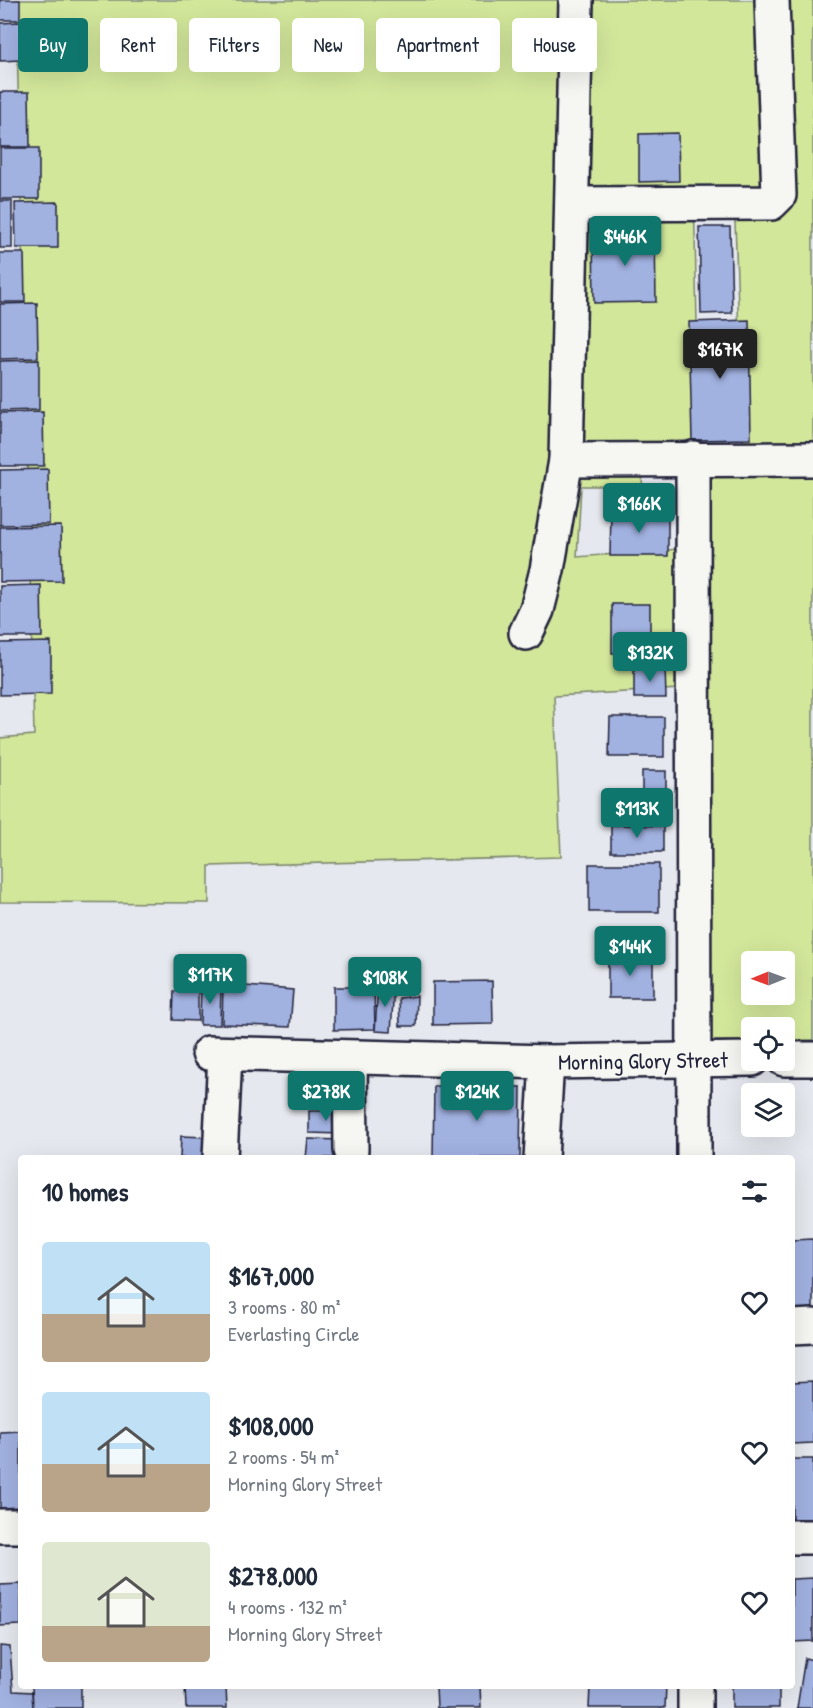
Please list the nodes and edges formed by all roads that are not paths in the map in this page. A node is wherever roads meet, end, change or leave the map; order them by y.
1 (576, 0) edge
2 (772, 0) edge
3 (573, 204) junction
4 (693, 458) junction
5 (813, 459) edge
6 (566, 460) junction
7 (526, 633) dead end
8 (350, 1058) junction
9 (741, 1059) edge
10 (795, 1059) edge
11 (813, 1059) edge
12 (694, 1060) junction
13 (547, 1062) junction
14 (351, 1150) dead end
15 (220, 1155) edge
16 (541, 1155) edge
17 (694, 1155) edge
18 (795, 1326) edge
19 (813, 1326) edge
20 (0, 1526) edge
21 (18, 1526) edge
22 (795, 1537) edge
23 (813, 1537) edge
24 (695, 1689) edge
25 (695, 1708) edge

1 - 3 street
2 - 3 street
3 - 6 street
4 - 5 street
4 - 6 street
4 - 12 street
6 - 7 street
8 - 13 street, Morning Glory Street
8 - 14 street
8 - 15 street, Morning Glory Street
9 - 12 street, Morning Glory Street
10 - 11 street
12 - 13 street, Morning Glory Street
12 - 17 street
13 - 16 street
18 - 19 street
20 - 21 street
22 - 23 street
24 - 25 street

